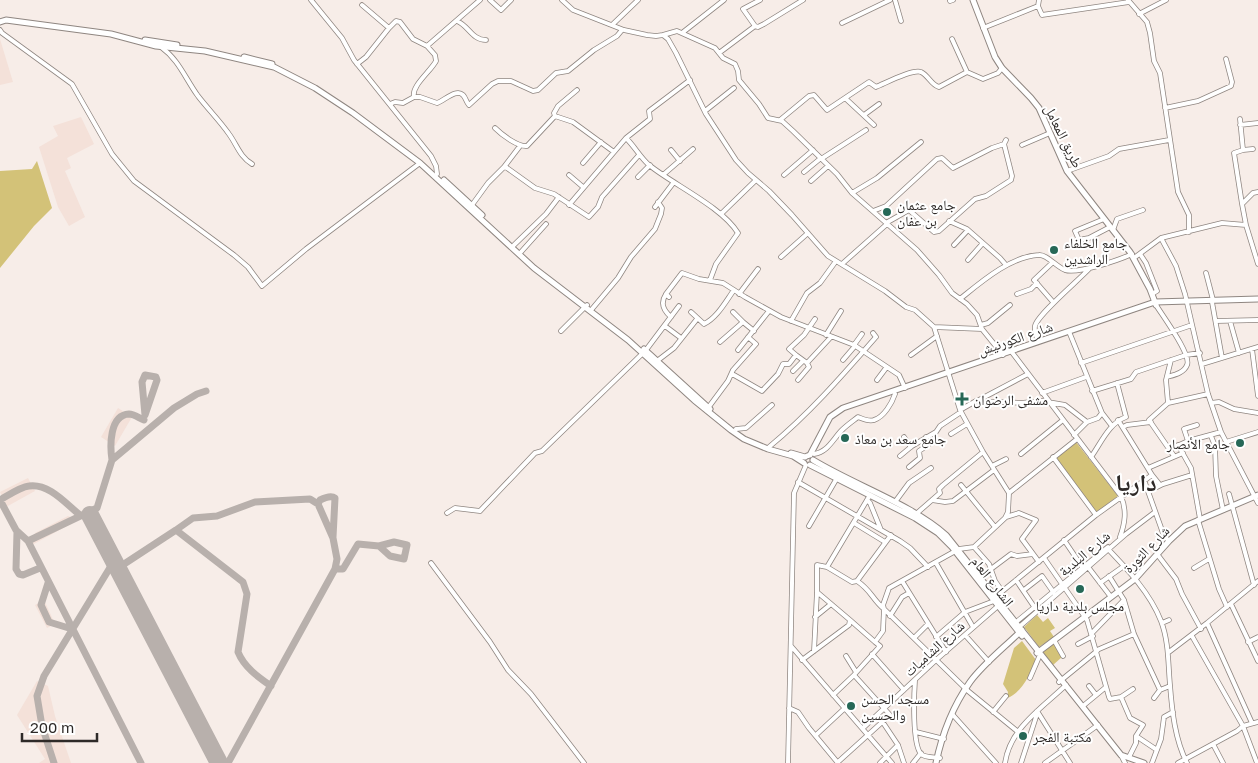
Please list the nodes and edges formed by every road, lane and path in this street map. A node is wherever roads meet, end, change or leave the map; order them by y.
1 (311, 0) edge
2 (480, 0) edge
3 (490, 0) edge
4 (511, 0) edge
5 (562, 0) edge
6 (638, 0) edge
7 (724, 0) edge
8 (760, 0) edge
9 (803, 0) edge
10 (890, 0) edge
11 (895, 0) edge
12 (973, 0) edge
13 (1039, 0) edge
14 (1166, 0) edge
15 (1128, 1) edge
16 (362, 4) dead end
17 (1038, 6) junction
18 (1139, 14) junction
19 (0, 20) edge
20 (457, 21) junction
21 (901, 21) dead end
22 (842, 23) dead end
23 (612, 25) junction
24 (754, 26) junction
25 (389, 28) junction
26 (983, 28) junction
27 (0, 30) edge
28 (622, 30) junction
29 (682, 33) junction
30 (664, 35) junction
31 (952, 39) dead end
32 (486, 40) dead end
33 (427, 46) junction
34 (161, 47) junction
35 (719, 52) junction
36 (1226, 59) dead end
37 (357, 64) junction
38 (1002, 68) junction
39 (967, 72) junction
40 (690, 80) junction
41 (734, 88) dead end
42 (577, 90) dead end
43 (414, 97) junction
44 (845, 98) junction
45 (390, 104) junction
46 (878, 104) dead end
47 (1165, 108) junction
48 (705, 111) junction
49 (864, 115) junction
50 (555, 116) junction
51 (1240, 119) dead end
52 (780, 120) junction
53 (1258, 123) edge
54 (1240, 124) junction
55 (874, 125) dead end
56 (496, 128) dead end
57 (866, 130) dead end
58 (1050, 133) junction
59 (626, 138) junction
60 (1006, 140) dead end
61 (1169, 140) junction
62 (601, 142) junction
63 (921, 142) dead end
64 (1004, 144) junction
65 (1022, 145) dead end
66 (520, 146) junction
67 (693, 149) dead end
68 (671, 150) dead end
69 (812, 150) junction
70 (1244, 150) junction
71 (1253, 150) dead end
72 (614, 152) junction
73 (639, 155) junction
74 (821, 159) junction
75 (680, 160) junction
76 (420, 163) junction
77 (252, 164) dead end
78 (583, 164) dead end
79 (650, 165) junction
80 (828, 166) junction
81 (504, 167) junction
82 (1067, 171) junction
83 (804, 172) dead end
84 (436, 175) junction
85 (569, 175) dead end
86 (664, 175) junction
87 (784, 175) dead end
88 (638, 177) dead end
89 (756, 180) junction
90 (811, 181) dead end
91 (674, 182) junction
92 (584, 187) junction
93 (1258, 192) edge
94 (852, 193) junction
95 (560, 197) junction
96 (658, 202) junction
97 (1242, 204) junction
98 (472, 205) junction
99 (569, 205) junction
100 (655, 207) dead end
101 (1143, 210) dead end
102 (873, 211) junction
103 (721, 214) junction
104 (1104, 219) junction
105 (949, 221) junction
106 (487, 222) junction
107 (546, 224) dead end
108 (887, 224) junction
109 (1246, 225) junction
110 (1111, 229) junction
111 (968, 230) junction
112 (808, 232) junction
113 (1188, 232) junction
114 (1161, 238) junction
115 (983, 243) junction
116 (514, 245) junction
117 (954, 245) dead end
118 (521, 252) junction
119 (1140, 254) junction
120 (1133, 256) junction
121 (781, 257) dead end
122 (968, 260) dead end
123 (836, 261) junction
124 (530, 263) junction
125 (1052, 263) junction
126 (842, 264) junction
127 (1258, 264) edge
128 (1006, 265) junction
129 (1091, 267) junction
130 (758, 269) dead end
131 (1206, 272) dead end
132 (710, 280) junction
133 (1037, 283) junction
134 (734, 290) junction
135 (739, 294) junction
136 (1017, 294) dead end
137 (1152, 294) junction
138 (960, 300) junction
139 (1258, 300) edge
140 (1212, 301) junction
141 (1053, 302) junction
142 (1187, 302) junction
143 (1155, 304) junction
144 (1010, 305) dead end
145 (586, 306) junction
146 (679, 306) dead end
147 (592, 309) junction
148 (769, 311) junction
149 (841, 311) dead end
150 (691, 312) dead end
151 (733, 312) dead end
152 (671, 317) junction
153 (697, 319) junction
154 (815, 319) dead end
155 (1258, 320) edge
156 (791, 321) junction
157 (1216, 321) junction
158 (1230, 321) junction
159 (743, 322) junction
160 (1192, 325) junction
161 (665, 326) junction
162 (934, 327) junction
163 (981, 327) junction
164 (809, 328) junction
165 (561, 331) dead end
166 (754, 331) junction
167 (1173, 332) junction
168 (873, 333) dead end
169 (862, 334) dead end
170 (1070, 334) junction
171 (826, 335) junction
172 (937, 336) junction
173 (748, 337) junction
174 (831, 337) junction
175 (681, 338) junction
176 (1038, 341) junction
177 (720, 342) dead end
178 (855, 345) junction
179 (1258, 347) edge
180 (1252, 349) junction
181 (738, 350) dead end
182 (864, 351) junction
183 (644, 352) junction
184 (1012, 352) junction
185 (1200, 353) junction
186 (1239, 353) junction
187 (796, 355) junction
188 (911, 355) dead end
189 (1003, 355) junction
190 (1186, 355) junction
191 (1222, 358) junction
192 (843, 360) dead end
193 (1171, 360) junction
194 (657, 361) junction
195 (803, 361) junction
196 (808, 363) junction
197 (1081, 363) junction
198 (1256, 363) edge
199 (1202, 364) junction
200 (886, 368) junction
201 (665, 370) junction
202 (793, 372) dead end
203 (949, 373) junction
204 (1028, 374) junction
205 (731, 375) junction
206 (1086, 376) junction
207 (1167, 377) junction
208 (798, 380) dead end
209 (877, 380) dead end
210 (1117, 383) junction
211 (905, 388) junction
212 (1092, 391) junction
213 (1042, 393) junction
214 (895, 394) junction
215 (1208, 394) junction
216 (1258, 396) edge
217 (976, 402) junction
218 (1050, 403) junction
219 (1168, 403) junction
220 (1211, 403) junction
221 (772, 405) dead end
222 (708, 408) junction
223 (960, 411) junction
224 (1102, 413) junction
225 (1258, 414) edge
226 (1063, 420) junction
227 (1118, 420) junction
228 (1087, 422) junction
229 (1151, 422) junction
230 (967, 424) junction
231 (1197, 425) dead end
232 (1112, 426) junction
233 (1122, 427) junction
234 (734, 429) junction
235 (1221, 432) junction
236 (1258, 432) edge
237 (951, 434) dead end
238 (1212, 436) junction
239 (904, 437) dead end
240 (926, 437) junction
241 (1075, 437) junction
242 (1188, 441) junction
243 (1226, 442) junction
244 (1178, 445) junction
245 (769, 447) junction
246 (911, 447) junction
247 (1170, 449) junction
248 (983, 452) junction
249 (1182, 453) junction
250 (1021, 454) dead end
251 (806, 456) junction
252 (900, 456) dead end
253 (1174, 456) junction
254 (1053, 457) junction
255 (1091, 457) junction
256 (1006, 459) dead end
257 (810, 461) junction
258 (910, 466) dead end
259 (931, 468) dead end
260 (993, 468) junction
261 (1148, 468) junction
262 (1152, 475) junction
263 (1192, 475) junction
264 (838, 478) junction
265 (1144, 480) junction
266 (798, 482) junction
267 (961, 485) dead end
268 (1160, 485) junction
269 (965, 491) junction
270 (1149, 491) junction
271 (1009, 493) junction
272 (1229, 494) dead end
273 (1121, 496) junction
274 (1256, 496) edge
275 (825, 498) junction
276 (869, 498) junction
277 (932, 500) junction
278 (894, 503) junction
279 (1258, 504) edge
280 (1232, 506) junction
281 (1223, 510) junction
282 (1155, 512) junction
283 (447, 513) dead end
284 (916, 514) junction
285 (1096, 515) junction
286 (858, 517) junction
287 (1005, 518) junction
288 (1199, 520) junction
289 (854, 524) junction
290 (809, 526) dead end
291 (995, 527) junction
292 (881, 530) junction
293 (1126, 534) junction
294 (890, 535) junction
295 (1120, 537) junction
296 (1064, 540) junction
297 (1169, 541) junction
298 (886, 542) junction
299 (974, 547) junction
300 (1108, 549) junction
301 (957, 550) junction
302 (1033, 554) junction
303 (1157, 554) junction
304 (1044, 558) junction
305 (1209, 559) junction
306 (1039, 562) junction
307 (431, 563) dead end
308 (936, 563) junction
309 (1124, 566) junction
310 (928, 567) junction
311 (1088, 567) junction
312 (827, 568) junction
313 (1083, 568) junction
314 (1194, 568) dead end
315 (991, 569) junction
316 (1109, 576) junction
317 (1136, 579) junction
318 (1016, 580) junction
319 (857, 581) junction
320 (902, 582) junction
321 (1100, 583) junction
322 (1256, 583) edge
323 (1063, 587) junction
324 (1024, 590) junction
325 (1119, 591) junction
326 (816, 592) junction
327 (1002, 592) junction
328 (909, 593) junction
329 (1054, 593) junction
330 (1111, 597) junction
331 (994, 599) junction
332 (1124, 600) junction
333 (831, 604) junction
334 (998, 606) junction
335 (1229, 606) junction
336 (1035, 608) junction
337 (884, 609) junction
338 (964, 612) junction
339 (890, 616) junction
340 (1085, 616) junction
341 (815, 617) junction
342 (850, 620) junction
343 (1169, 620) dead end
344 (1162, 623) junction
345 (928, 624) junction
346 (1207, 624) junction
347 (973, 627) junction
348 (1020, 628) junction
349 (1200, 629) junction
350 (1092, 634) junction
351 (1134, 634) junction
352 (965, 635) junction
353 (1192, 636) junction
354 (936, 637) junction
355 (1258, 637) edge
356 (914, 638) junction
357 (1054, 640) junction
358 (875, 642) junction
359 (1248, 642) junction
360 (1078, 644) dead end
361 (791, 646) junction
362 (814, 651) junction
363 (1097, 651) junction
364 (946, 652) junction
365 (1169, 652) junction
366 (872, 654) junction
367 (1038, 654) junction
368 (846, 656) dead end
369 (1063, 656) dead end
370 (802, 660) junction
371 (936, 660) junction
372 (1258, 661) edge
373 (988, 662) junction
374 (855, 673) junction
375 (1030, 678) dead end
376 (914, 680) junction
377 (1061, 681) junction
378 (1089, 686) dead end
379 (1170, 686) junction
380 (1065, 687) junction
381 (1106, 688) junction
382 (1132, 689) dead end
383 (904, 690) junction
384 (967, 690) junction
385 (1160, 690) junction
386 (833, 695) junction
387 (1096, 695) junction
388 (1006, 696) dead end
389 (1121, 697) junction
390 (1154, 698) dead end
391 (1083, 706) junction
392 (790, 708) junction
393 (845, 708) junction
394 (885, 708) junction
395 (1037, 711) junction
396 (993, 712) junction
397 (1173, 712) junction
398 (953, 715) junction
399 (882, 721) junction
400 (1258, 722) edge
401 (1252, 723) junction
402 (1097, 726) junction
403 (1243, 726) junction
404 (863, 728) junction
405 (1017, 731) junction
406 (916, 732) junction
407 (868, 734) junction
408 (816, 735) junction
409 (1136, 736) junction
410 (943, 739) junction
411 (1213, 744) junction
412 (898, 745) junction
413 (1062, 750) junction
414 (1157, 750) junction
415 (921, 753) junction
416 (887, 756) junction
417 (938, 760) edge
418 (1126, 761) edge
419 (1186, 761) edge
420 (584, 763) edge
421 (788, 763) edge
422 (838, 763) edge
423 (880, 763) edge
424 (892, 763) edge
425 (904, 763) edge
426 (913, 763) edge
427 (996, 763) edge
428 (1005, 763) edge
429 (1022, 763) edge
430 (1045, 763) edge
431 (1070, 763) edge
432 (1144, 763) edge
433 (1152, 763) edge
434 (1178, 763) edge
435 (1223, 763) edge
436 (1257, 763) edge

1 - 37 street
2 - 20 street
3 - 4 street
5 - 23 street
6 - 23 street
7 - 29 street
8 - 24 street
9 - 24 street
10 - 22 street
11 - 21 street
12 - 26 main road, طريق المعامل
13 - 17 street
14 - 18 street
15 - 17 street
15 - 18 street
16 - 25 street
17 - 26 street
18 - 47 street
19 - 34 main road
19 - 84 main road
20 - 32 street
20 - 33 street
23 - 28 street
24 - 35 street
25 - 33 street
25 - 37 street
26 - 38 main road, طريق المعامل
27 - 76 street
28 - 30 street
28 - 43 street
29 - 30 street
29 - 35 street
30 - 40 street
31 - 39 street
33 - 43 street
34 - 76 main road
34 - 77 street
35 - 52 street
36 - 47 street
37 - 45 street
38 - 39 street
38 - 58 main road, طريق المعامل
39 - 44 street
40 - 48 street
40 - 59 street
41 - 48 street
42 - 50 street
43 - 45 street
44 - 49 street
44 - 52 street
45 - 84 street
46 - 49 street
47 - 61 street
48 - 89 street
49 - 55 street
50 - 62 street
50 - 66 street
51 - 54 street
52 - 69 street
53 - 54 street
54 - 70 street
56 - 66 street
57 - 74 street
58 - 65 street
58 - 82 main road, طريق المعامل
59 - 72 street
59 - 73 street
60 - 64 street
61 - 82 street
61 - 113 street
62 - 72 street
62 - 78 street
63 - 94 street
64 - 102 street
64 - 105 street
66 - 81 street
67 - 75 street
68 - 75 street
69 - 74 street
69 - 87 street
70 - 71 street
70 - 97 street
72 - 92 street
73 - 79 street
73 - 99 street
74 - 80 street
74 - 83 street
75 - 86 street
76 - 84 main road
79 - 86 street
79 - 88 street
80 - 90 street
80 - 94 street
81 - 95 street
81 - 98 street
82 - 104 main road, طريق المعامل
84 - 98 main road
84 - 106 main road
85 - 92 street
86 - 91 street
89 - 103 street
89 - 112 street
91 - 96 street
91 - 103 street
92 - 99 street
93 - 97 street
94 - 102 street
95 - 99 street
95 - 116 street
96 - 100 street
96 - 147 street
97 - 109 street
98 - 106 main road
101 - 110 street
102 - 108 street
103 - 132 street
104 - 110 main road, طريق المعامل
104 - 110 street
105 - 108 street
105 - 111 street
106 - 116 main road
106 - 124 main road
107 - 118 street
108 - 126 street
108 - 138 street
109 - 113 street
109 - 127 street
110 - 120 main road, طريق المعامل
111 - 115 street
111 - 117 street
112 - 121 street
112 - 123 street
113 - 114 street
114 - 119 street
114 - 142 street
115 - 122 street
115 - 128 street
116 - 118 main road
118 - 124 main road
119 - 120 street
119 - 137 street
120 - 129 street
120 - 137 main road, طريق المعامل
123 - 126 street
123 - 156 street
124 - 145 main road
125 - 128 street
125 - 129 street
125 - 133 street
126 - 162 street
128 - 138 street
129 - 141 street
130 - 135 street
131 - 140 street
132 - 134 street
132 - 152 street
133 - 136 street
133 - 141 street
134 - 135 street
134 - 153 street
135 - 148 street
137 - 143 main road, طريق المعامل
138 - 163 street
139 - 140 main road, شارع الكورنيش
140 - 142 main road, شارع الكورنيش
140 - 157 street
141 - 176 street
142 - 143 main road, شارع الكورنيش
142 - 160 street
143 - 167 street
143 - 170 main road, شارع الكورنيش
143 - 176 main road, شارع الكورنيش
144 - 163 street
145 - 147 main road
145 - 165 street
145 - 183 main road
146 - 152 street
147 - 183 main road
148 - 156 street
148 - 166 street
149 - 171 street
150 - 153 street
151 - 159 street
152 - 161 street
153 - 175 street
154 - 164 street
155 - 158 street
156 - 164 street
157 - 158 street
157 - 191 street
158 - 186 street
159 - 166 street
159 - 177 street
160 - 167 street
160 - 185 street
161 - 175 street
161 - 183 street
162 - 163 street
162 - 172 street
163 - 189 street
164 - 171 street
164 - 187 street
166 - 173 street
167 - 190 street
167 - 197 street
168 - 182 street
169 - 178 street
170 - 184 main road, شارع الكورنيش
170 - 197 street
171 - 174 street
172 - 188 street
172 - 203 street
173 - 181 street
173 - 205 street
174 - 178 street
174 - 196 street
175 - 194 street
176 - 184 main road, شارع الكورنيش
178 - 182 street
178 - 192 street
179 - 180 street
180 - 186 street
180 - 198 street
182 - 200 street
182 - 245 street
183 - 194 main road
183 - 201 main road
183 - 283 street
184 - 189 main road, شارع الكورنيش
184 - 204 street
185 - 190 street
185 - 199 street
186 - 191 street
187 - 195 street
187 - 205 street
189 - 203 main road, شارع الكورنيش
190 - 193 street
190 - 207 street
191 - 199 street
193 - 207 street
193 - 210 street
194 - 201 main road
195 - 196 street
195 - 202 street
196 - 208 street
197 - 206 street
198 - 216 street
199 - 215 street
200 - 209 street
200 - 211 street
201 - 222 main road
201 - 234 main road
203 - 211 main road, شارع الكورنيش
203 - 214 main road, شارع الكورنيش
203 - 223 street
204 - 213 street
204 - 217 street
205 - 222 street
206 - 212 street
206 - 213 street
207 - 219 street
210 - 212 street
210 - 227 street
211 - 251 main road, شارع الكورنيش
212 - 224 street
213 - 218 street
214 - 257 main road, شارع الكورنيش
214 - 257 street
215 - 219 street
215 - 220 street
217 - 218 street
217 - 223 street
218 - 226 street
218 - 228 street
219 - 229 street
220 - 225 street
220 - 235 street
221 - 234 street
222 - 234 main road
223 - 230 street
223 - 240 street
224 - 228 street
224 - 232 street
226 - 241 street
226 - 250 street
227 - 232 street
227 - 233 street
228 - 241 street
229 - 233 street
229 - 247 street
230 - 237 street
230 - 248 street
231 - 242 street
232 - 255 street
233 - 261 street
234 - 245 main road
234 - 257 main road
235 - 238 street
235 - 243 street
236 - 243 street
238 - 242 street
238 - 281 street
239 - 246 street
240 - 246 street
240 - 258 street
241 - 254 street
241 - 255 street
242 - 244 street
243 - 274 street
244 - 247 street
244 - 249 street
245 - 251 main road
246 - 252 street
247 - 253 street
248 - 260 street
248 - 277 street
249 - 253 street
249 - 263 street
251 - 257 main road
253 - 261 street
254 - 271 street
254 - 285 street
255 - 273 street
256 - 260 street
257 - 264 main road, الشارع العام
257 - 266 street
259 - 278 street
260 - 269 street
260 - 271 street
261 - 262 street
262 - 265 street
262 - 268 street
263 - 268 street
263 - 288 street
264 - 275 street
264 - 276 main road, الشارع العام
264 - 278 main road, الشارع العام
265 - 270 street
265 - 273 street
266 - 275 street
266 - 361 street
267 - 269 street
268 - 270 street
269 - 277 street
269 - 291 street
270 - 282 street
271 - 287 street
272 - 280 street
273 - 285 street
273 - 295 street
274 - 279 street
274 - 280 main road, شارع الثورة
275 - 286 street
275 - 290 street
276 - 286 street
276 - 292 street
276 - 301 main road, الشارع العام
277 - 284 street
278 - 284 main road, الشارع العام
280 - 281 main road, شارع الثورة
280 - 322 street
281 - 288 main road, شارع الثورة
282 - 293 street
282 - 297 street
284 - 301 main road, الشارع العام
285 - 296 street
286 - 289 street
286 - 292 street
287 - 291 street
287 - 302 street
288 - 297 main road, شارع الثورة
288 - 305 street
289 - 298 street
289 - 312 street
291 - 299 street
292 - 294 street
293 - 295 street, شارع البلدية
293 - 300 street, شارع البلدية
294 - 298 street
294 - 310 street
295 - 300 street, شارع البلدية
296 - 304 street
296 - 313 street
297 - 303 main road, شارع الثورة
298 - 319 street
299 - 301 street
299 - 315 street
300 - 309 street
300 - 311 street, شارع البلدية
300 - 313 street, شارع البلدية
301 - 308 street
301 - 331 main road, الشارع العام
302 - 306 street
302 - 315 street
303 - 317 main road, شارع الثورة
303 - 349 street
304 - 306 street
304 - 323 street
305 - 314 street
305 - 335 street
306 - 318 street
307 - 420 street
308 - 310 street
308 - 338 street
309 - 316 street
309 - 317 street
310 - 320 street
311 - 321 street
311 - 323 street, شارع البلدية
312 - 319 street
312 - 326 street
313 - 323 street, شارع البلدية
315 - 327 street
316 - 321 street
316 - 325 street
317 - 325 main road, شارع الثورة
317 - 344 street
318 - 324 street
318 - 327 street
319 - 337 street
320 - 328 street
320 - 337 street
321 - 330 street
322 - 335 street
323 - 329 street, شارع البلدية
323 - 340 street
323 - 348 street, شارع البلدية
324 - 329 street
324 - 336 street
325 - 330 main road, شارع الثورة
325 - 332 street
326 - 333 street
326 - 341 street
327 - 331 street
328 - 339 street
328 - 345 street
329 - 336 street, شارع البلدية
330 - 340 main road, شارع الثورة
331 - 334 main road, الشارع العام
331 - 338 street
331 - 348 main road, الشارع العام
332 - 350 street
332 - 351 street
333 - 341 street
333 - 342 street
334 - 347 street, شارع الشاميات
334 - 348 main road, الشارع العام
335 - 346 street
335 - 359 street
336 - 348 street, شارع البلدية
337 - 339 street
337 - 358 street
338 - 347 street
338 - 354 street
339 - 356 street
340 - 350 street
340 - 357 main road, شارع الثورة
341 - 362 street
342 - 358 street
342 - 362 street
343 - 344 street
344 - 365 street
345 - 354 street
345 - 356 street
346 - 349 street
346 - 401 street
347 - 352 street, شارع الشاميات
348 - 367 main road, الشارع العام
348 - 373 main road
348 - 384 main road
349 - 353 street
350 - 360 street
350 - 363 street
351 - 363 street
351 - 385 street
352 - 364 street, شارع الشاميات
352 - 373 street
353 - 365 street
353 - 403 street
354 - 364 street
355 - 359 street
356 - 371 street
357 - 367 main road, شارع الثورة
357 - 369 street
358 - 366 street
359 - 372 street
361 - 370 street
361 - 392 street
362 - 370 street
363 - 377 street
363 - 381 street
364 - 371 street, شارع الشاميات
365 - 379 street
366 - 374 street
366 - 383 street
367 - 375 street
367 - 377 main road, الشارع العام
368 - 374 street
370 - 386 street
371 - 376 street, شارع الشاميات
371 - 384 street
373 - 384 main road
374 - 386 street
374 - 394 street
376 - 383 street, شارع الشاميات
376 - 406 street
377 - 380 main road, الشارع العام
378 - 387 street
379 - 385 street
379 - 397 street
380 - 391 main road
380 - 395 street
380 - 402 main road, الشارع العام
381 - 387 street
381 - 389 street
382 - 389 street
383 - 394 street, شارع الشاميات
384 - 396 street
384 - 398 main road
384 - 410 main road
385 - 390 street
386 - 393 street
387 - 391 street
388 - 396 street
389 - 409 street
391 - 402 main road
392 - 408 street
392 - 421 street
393 - 404 street
393 - 408 street
394 - 399 street
394 - 404 street, شارع الشاميات
395 - 405 street
395 - 413 street
395 - 429 street
396 - 405 street
397 - 414 street
397 - 419 street
398 - 410 main road
398 - 427 street
399 - 407 street
399 - 412 street
400 - 401 street
401 - 403 street
402 - 413 street
402 - 418 main road, الشارع العام
403 - 411 street
403 - 436 street
404 - 407 street
405 - 428 street
406 - 410 street
406 - 415 street
407 - 416 street
407 - 422 street
408 - 422 street
409 - 414 street
409 - 418 street
410 - 417 main road
411 - 419 street
411 - 435 street
412 - 416 street
412 - 425 street
413 - 430 street
413 - 431 street
414 - 433 street
415 - 417 street
415 - 426 street
416 - 423 street
416 - 424 street
418 - 432 main road
419 - 434 street

